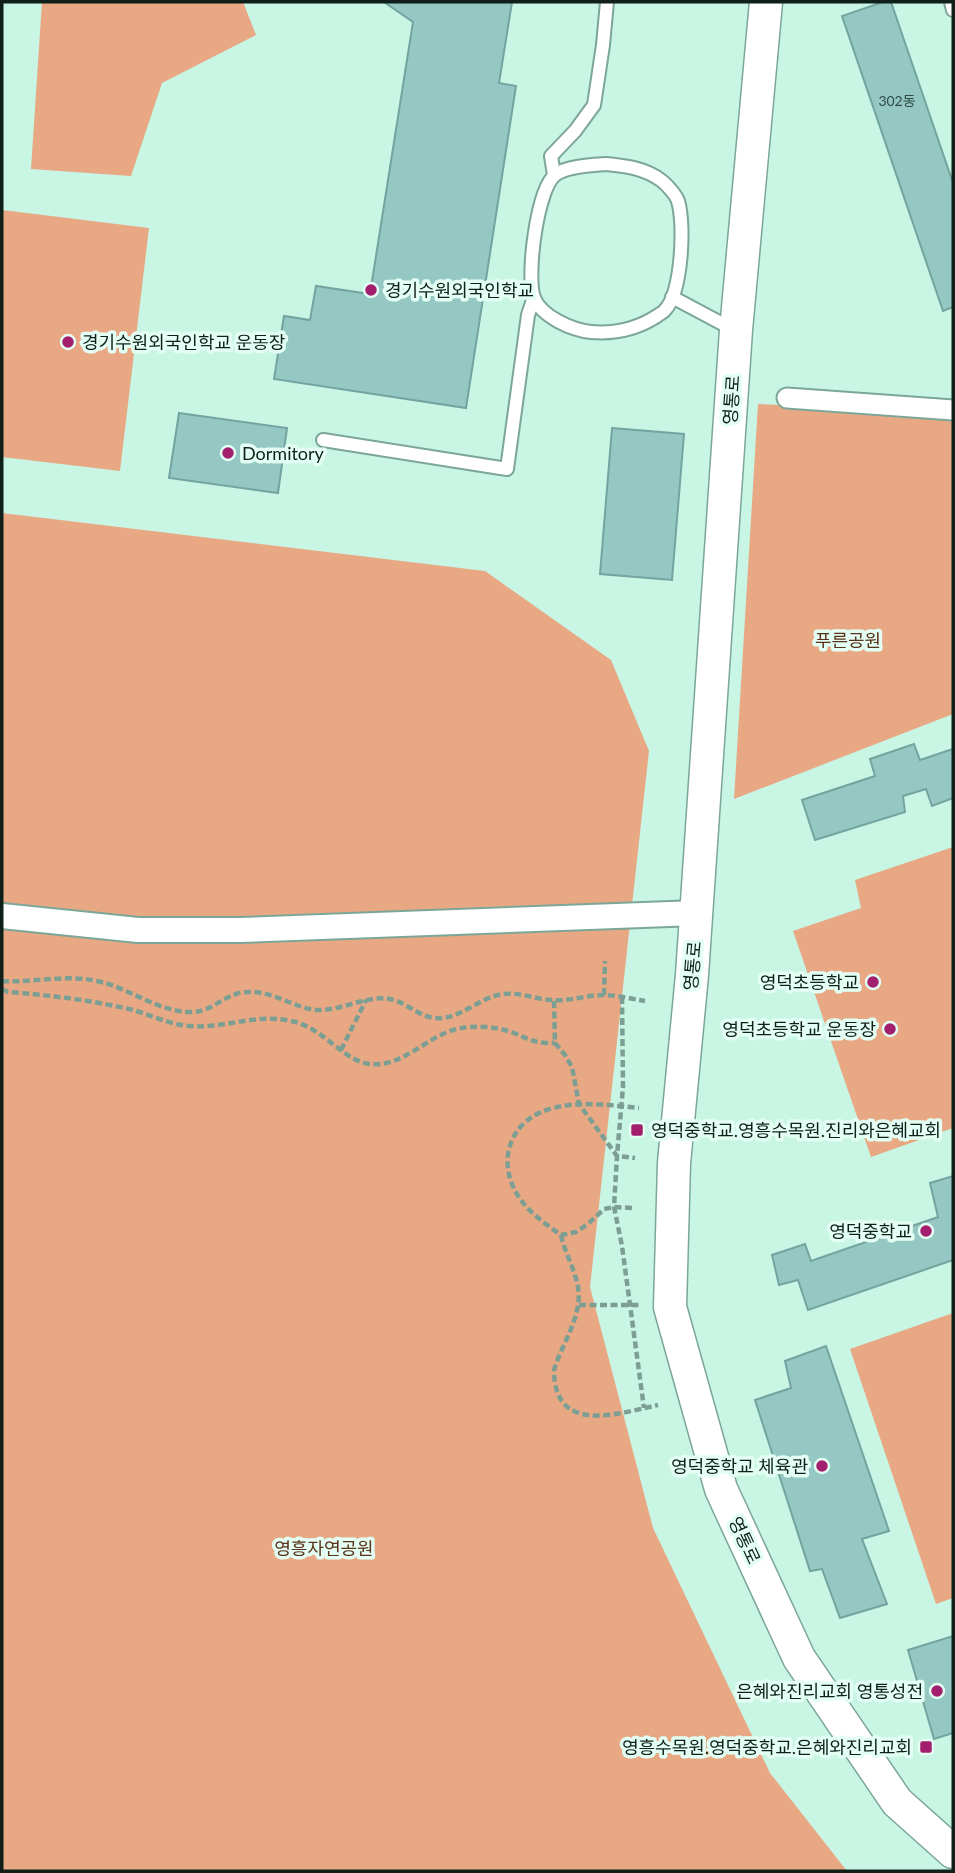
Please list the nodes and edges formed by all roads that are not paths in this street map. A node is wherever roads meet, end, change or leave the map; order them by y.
1 (607, 2) edge
2 (766, 2) edge
3 (951, 2) edge
4 (953, 10) edge
5 (554, 175) junction
6 (534, 297) junction
7 (672, 298) junction
8 (736, 330) junction
9 (787, 398) dead end
10 (953, 410) edge
11 (324, 440) dead end
12 (697, 913) junction
13 (2, 916) edge
14 (953, 1852) edge

1 - 5 lane
2 - 8 street, 영통로
3 - 4 lane
5 - 6 lane
5 - 7 lane
6 - 7 lane
6 - 11 lane
7 - 8 lane
8 - 12 street, 영통로
9 - 10 street
12 - 13 street
12 - 14 street, 영통로

